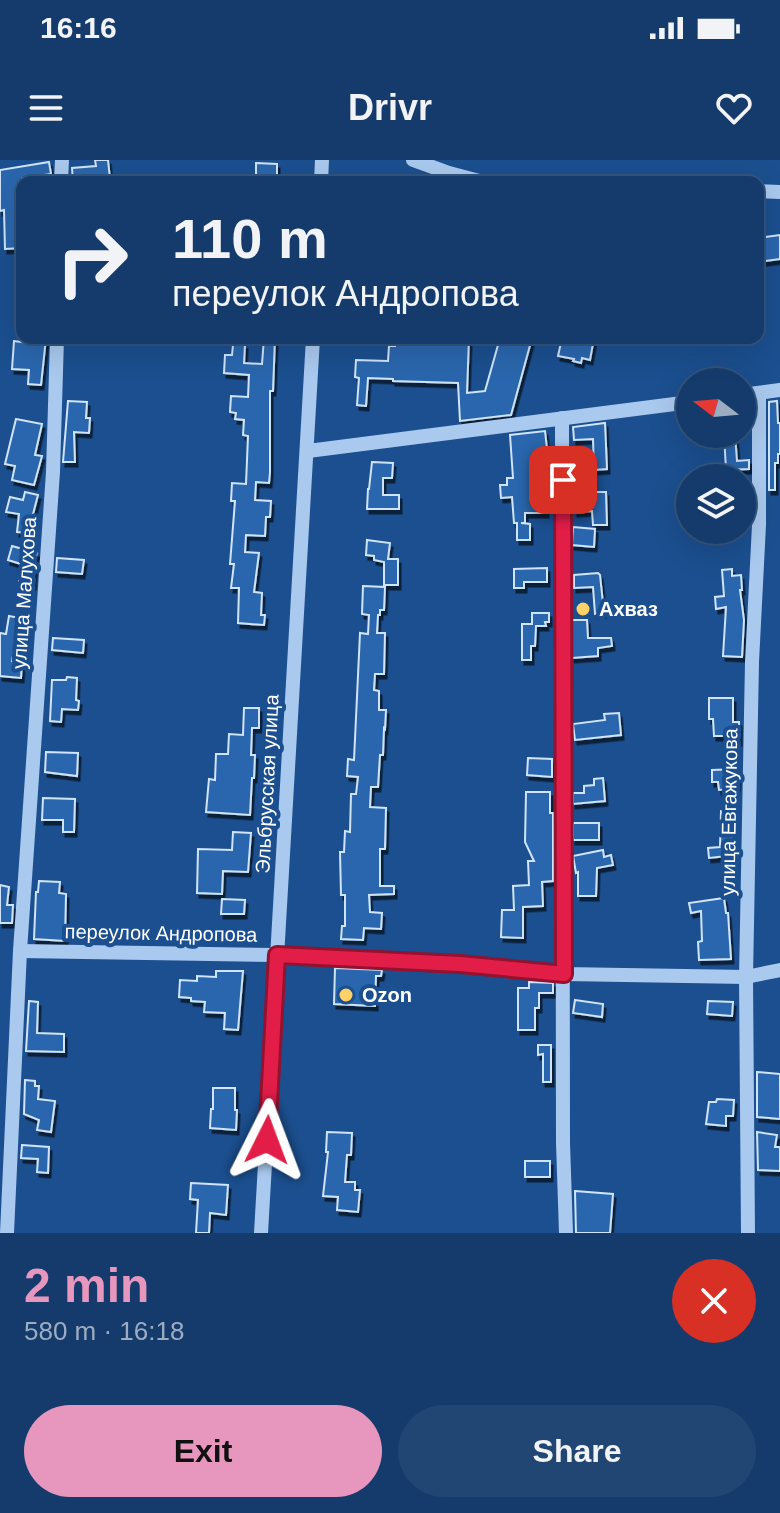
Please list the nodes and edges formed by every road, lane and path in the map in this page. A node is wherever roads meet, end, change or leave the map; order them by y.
1 (413, 160) edge
2 (460, 176) edge
3 (57, 344) edge
4 (313, 344) edge
5 (780, 390) edge
6 (756, 393) edge
7 (759, 393) junction
8 (676, 404) edge
9 (562, 418) junction
10 (308, 451) junction
11 (20, 951) junction
12 (277, 955) junction
13 (780, 970) edge
14 (564, 974) junction
15 (746, 977) junction
16 (7, 1233) edge
17 (261, 1233) edge
18 (566, 1233) edge
19 (748, 1233) edge

1 - 2 street
3 - 11 street, улица Малухова
4 - 10 street, Эльбрусская улица
5 - 7 street
6 - 7 street
7 - 15 street, улица Евгажукова
8 - 9 street
9 - 10 street
9 - 14 street
10 - 12 street, Эльбрусская улица
11 - 12 street, переулок Андропова
11 - 16 street, улица Малухова
12 - 14 street, переулок Андропова
12 - 17 street, Эльбрусская улица
13 - 15 street, переулок Андропова
14 - 15 street, переулок Андропова
14 - 18 street
15 - 19 street, улица Евгажукова

